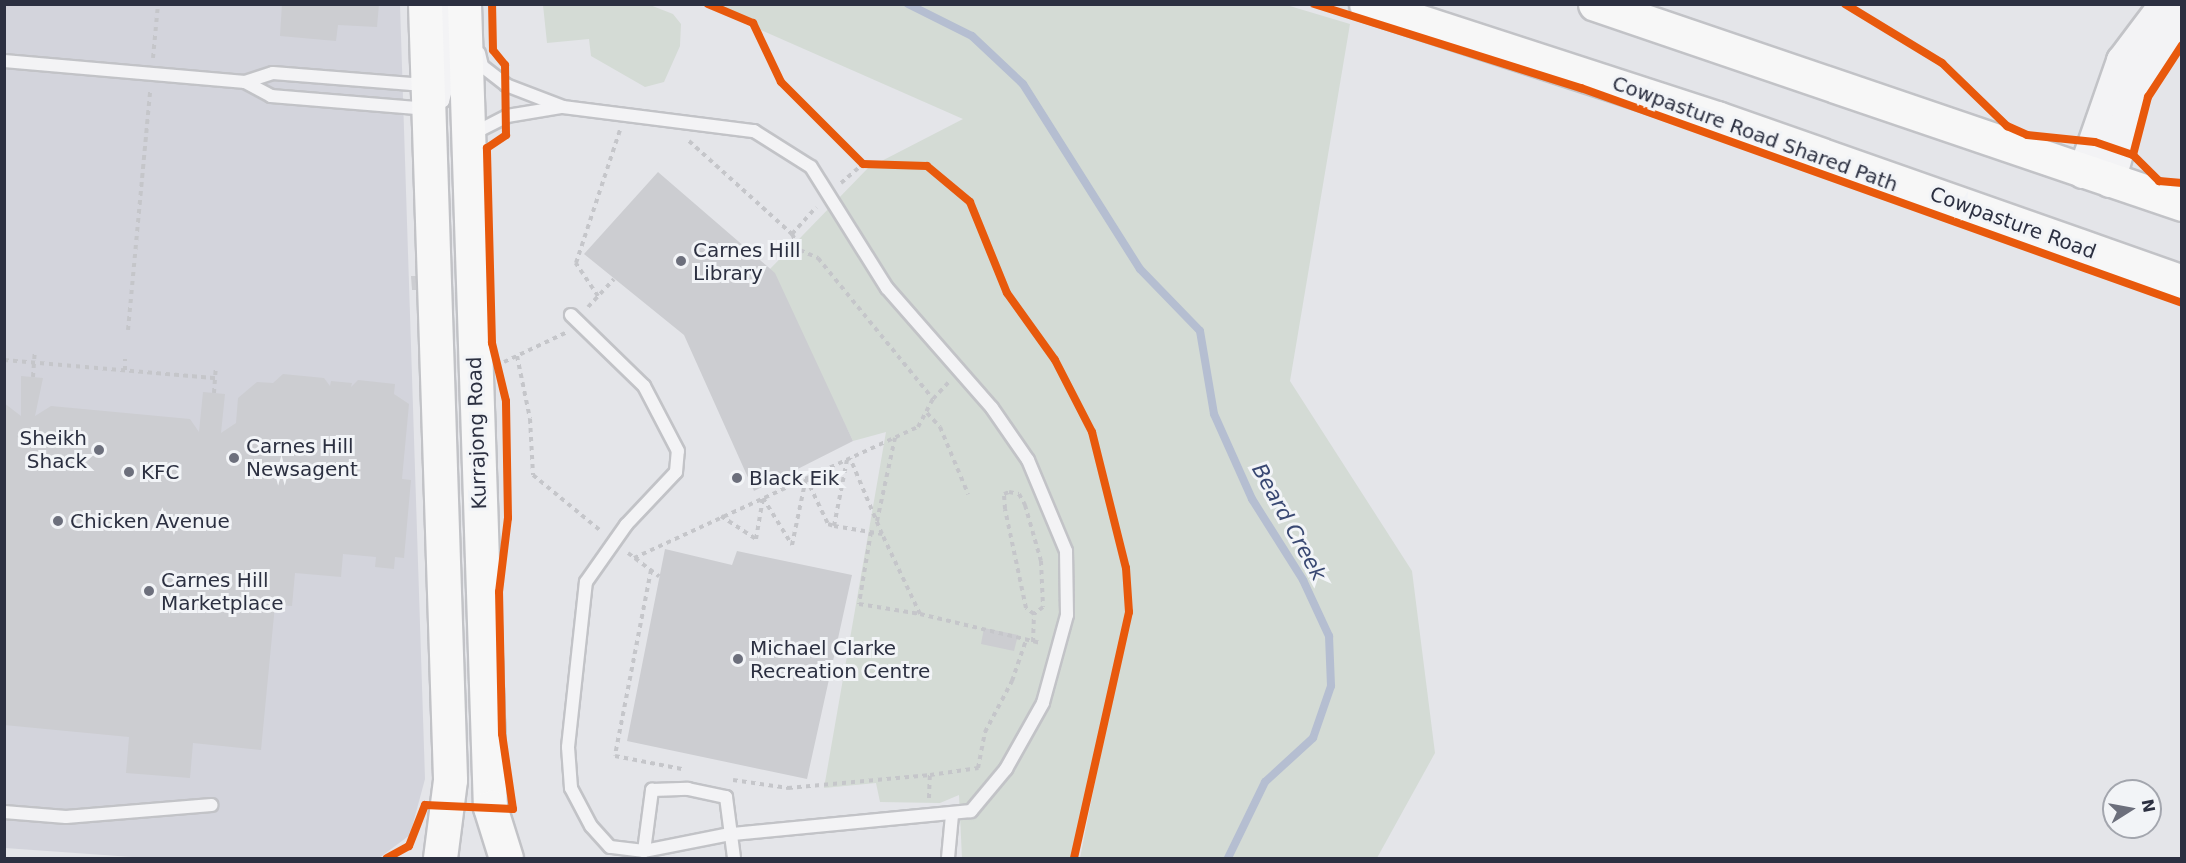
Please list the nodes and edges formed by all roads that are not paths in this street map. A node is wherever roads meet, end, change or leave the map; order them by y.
1 (425, 4) edge
2 (446, 4) edge
3 (464, 4) edge
4 (469, 4) edge
5 (1366, 4) edge
6 (1595, 4) edge
7 (2165, 4) edge
8 (2181, 20) edge
9 (4, 60) edge
10 (245, 82) junction
11 (428, 93) junction
12 (563, 107) junction
13 (466, 154) junction
14 (2097, 177) junction
15 (2181, 204) edge
16 (2181, 282) edge
17 (571, 315) dead end
18 (212, 805) dead end
19 (4, 812) edge
20 (952, 815) junction
21 (730, 834) junction
22 (644, 851) junction
23 (440, 858) edge
24 (506, 858) edge
25 (734, 858) edge
26 (948, 858) edge

1 - 11 main road, Kurrajong Road
2 - 11 lane
3 - 13 main road, Kurrajong Road
4 - 12 lane
5 - 16 main road, Cowpasture Road
6 - 14 main road
7 - 14 street
8 - 14 street
9 - 10 lane
10 - 11 lane
10 - 11 lane
11 - 23 main road, Kurrajong Road
12 - 13 lane
12 - 20 lane
13 - 24 main road, Kurrajong Road
14 - 15 main road
17 - 22 lane
18 - 19 lane
20 - 21 lane
20 - 26 lane
21 - 22 lane
21 - 22 lane
21 - 25 lane

